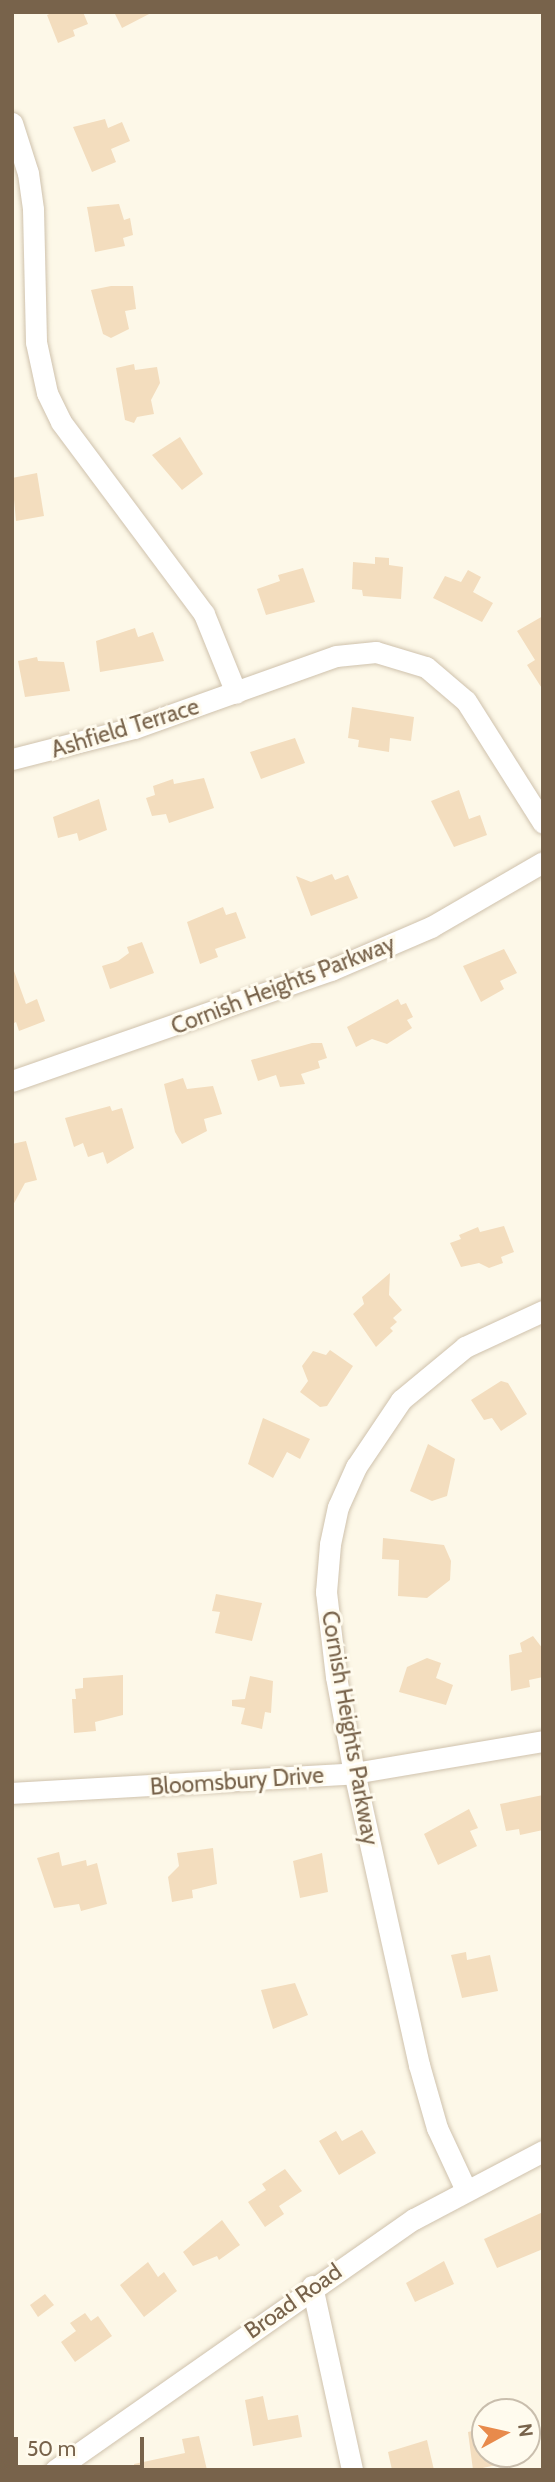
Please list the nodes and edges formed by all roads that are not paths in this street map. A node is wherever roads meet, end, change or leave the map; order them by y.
1 (12, 123) edge
2 (236, 693) junction
3 (12, 759) edge
4 (543, 823) edge
5 (543, 863) edge
6 (12, 1081) edge
7 (543, 1311) edge
8 (543, 1741) edge
9 (354, 1773) junction
10 (12, 1793) edge
11 (543, 2151) edge
12 (465, 2189) junction
13 (312, 2286) junction
14 (55, 2470) edge
15 (352, 2470) edge

1 - 2 street
2 - 3 street, Ashfield Terrace
2 - 4 street, Ashfield Terrace
5 - 6 street, Cornish Heights Parkway
7 - 9 street, Cornish Heights Parkway
8 - 9 street, Bloomsbury Drive
9 - 10 street, Bloomsbury Drive
9 - 12 street, Cornish Heights Parkway
11 - 12 street, Broad Road
12 - 13 street, Broad Road
13 - 14 street, Broad Road
13 - 15 street

